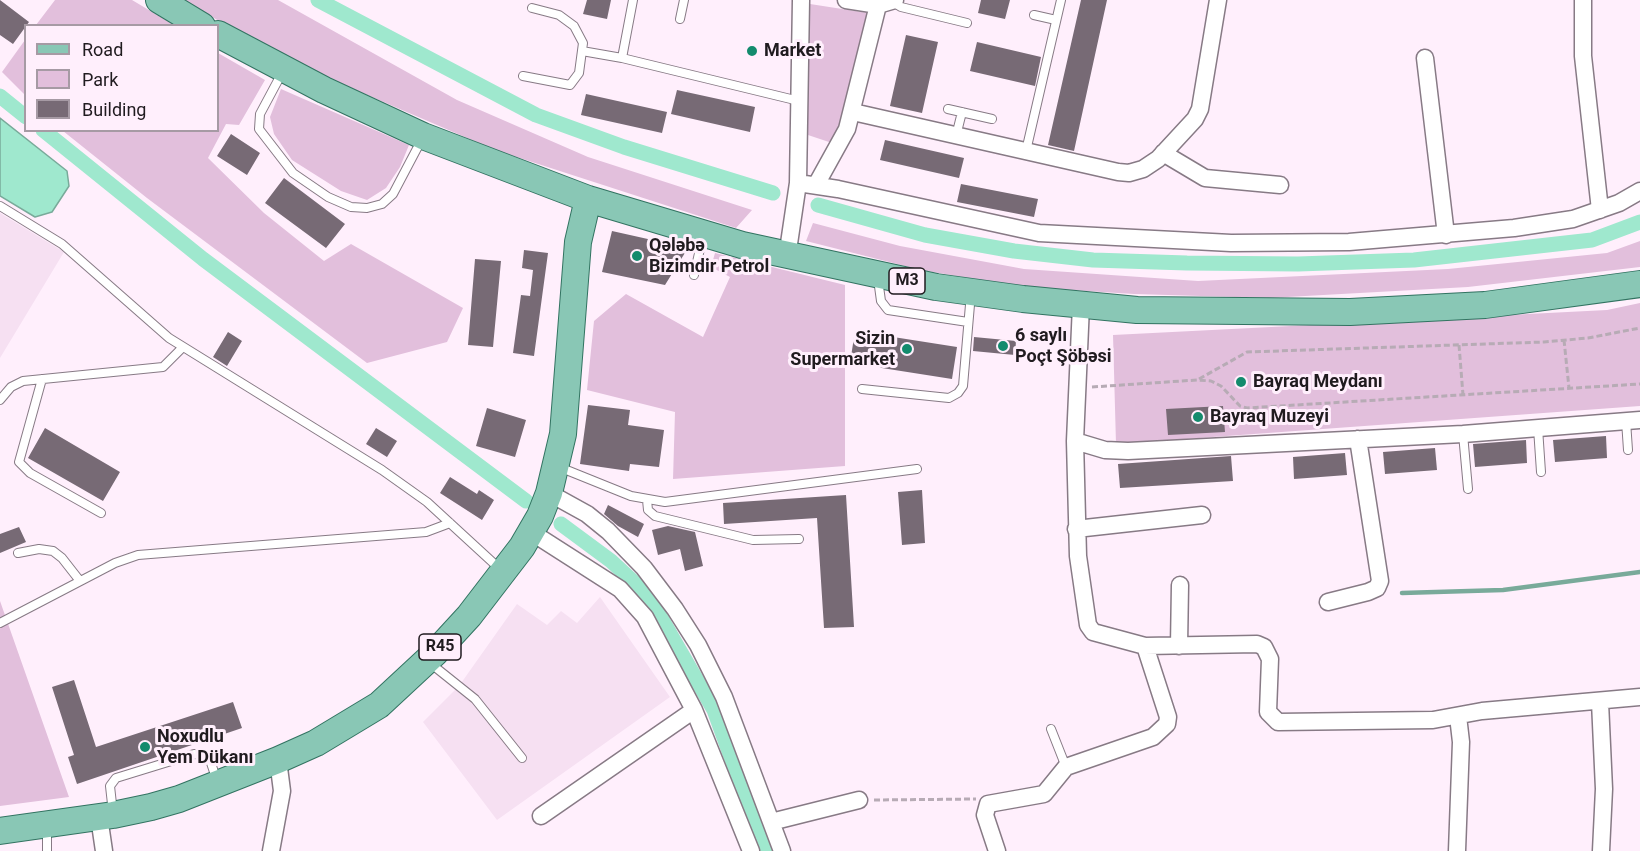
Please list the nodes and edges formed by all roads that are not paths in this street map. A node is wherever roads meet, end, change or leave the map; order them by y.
1 (159, 0) edge
2 (633, 0) edge
3 (684, 0) edge
4 (801, 0) edge
5 (846, 0) edge
6 (1061, 0) edge
7 (1218, 0) edge
8 (1583, 0) edge
9 (889, 2) edge
10 (532, 8) dead end
11 (1034, 15) dead end
12 (680, 19) dead end
13 (1056, 21) junction
14 (967, 23) dead end
15 (199, 24) edge
16 (219, 35) edge
17 (582, 51) junction
18 (622, 58) junction
19 (1425, 58) dead end
20 (284, 70) junction
21 (523, 76) dead end
22 (799, 100) junction
23 (948, 109) dead end
24 (853, 112) junction
25 (962, 112) junction
26 (992, 119) dead end
27 (423, 136) junction
28 (956, 136) junction
29 (1026, 151) junction
30 (1164, 153) junction
31 (798, 183) junction
32 (1280, 184) dead end
33 (816, 185) junction
34 (1640, 191) edge
35 (588, 199) junction
36 (0, 206) edge
37 (1599, 210) junction
38 (703, 235) junction
39 (1446, 235) junction
40 (788, 257) junction
41 (694, 274) dead end
42 (878, 276) junction
43 (1640, 284) edge
44 (971, 293) junction
45 (1081, 305) junction
46 (969, 322) junction
47 (183, 348) junction
48 (42, 379) junction
49 (862, 389) dead end
50 (0, 400) edge
51 (1633, 421) edge
52 (1538, 428) junction
53 (1463, 434) junction
54 (1358, 439) junction
55 (1075, 441) junction
56 (1628, 450) dead end
57 (557, 466) junction
58 (916, 469) dead end
59 (1541, 472) dead end
60 (1468, 489) dead end
61 (549, 493) junction
62 (647, 500) junction
63 (101, 513) dead end
64 (1202, 515) dead end
65 (450, 523) junction
66 (1076, 529) junction
67 (531, 532) junction
68 (799, 539) dead end
69 (18, 554) dead end
70 (503, 573) junction
71 (80, 581) junction
72 (1180, 585) dead end
73 (1328, 602) dead end
74 (0, 623) edge
75 (1145, 646) junction
76 (1179, 646) junction
77 (427, 661) junction
78 (1640, 697) edge
79 (1600, 702) junction
80 (694, 710) junction
81 (1458, 716) junction
82 (1051, 729) dead end
83 (522, 758) dead end
84 (278, 760) junction
85 (1066, 767) junction
86 (218, 784) junction
87 (859, 800) road end
88 (106, 816) junction
89 (541, 816) dead end
90 (771, 822) junction
91 (47, 825) junction
92 (0, 831) edge
93 (47, 851) edge
94 (104, 851) edge
95 (271, 851) edge
96 (751, 851) edge
97 (782, 851) edge
98 (997, 851) edge
99 (1457, 851) edge
100 (1601, 851) edge

1 - 15 main road
2 - 18 lane
3 - 12 lane
4 - 22 street
5 - 9 street
6 - 13 lane
7 - 30 street
8 - 37 street
9 - 14 lane
9 - 24 street
10 - 17 lane
11 - 13 lane
13 - 29 lane
16 - 20 main road, M3
17 - 18 lane
17 - 21 lane
18 - 22 lane
19 - 39 street
20 - 27 main road, M3
20 - 27 lane
22 - 31 street
23 - 25 lane
24 - 28 street
24 - 33 street
25 - 26 lane
25 - 28 lane
27 - 35 main road, M3
28 - 29 street
29 - 30 street
30 - 32 street
31 - 33 street
31 - 40 street
33 - 39 street
34 - 37 street
35 - 38 main road, M3
35 - 57 main road, R45
36 - 47 lane
37 - 39 street
38 - 40 main road, M3
38 - 41 lane
40 - 42 main road, M3
42 - 44 main road, M3
42 - 46 lane
43 - 45 main road, M3
44 - 45 main road, M3
44 - 46 lane
45 - 55 street
46 - 49 lane
47 - 48 lane
47 - 65 lane
48 - 50 lane
48 - 63 lane
51 - 52 street
51 - 56 lane
52 - 53 street
52 - 59 lane
53 - 54 street
53 - 60 lane
54 - 55 street
54 - 73 street
55 - 66 street
57 - 61 main road, R45
57 - 62 lane
58 - 62 lane
61 - 67 main road, R45
61 - 90 street
62 - 68 lane
64 - 66 street
65 - 70 lane
65 - 71 lane
66 - 75 street
67 - 70 main road, R45
67 - 80 street
69 - 71 lane
70 - 77 main road, R45
71 - 74 lane
72 - 76 street
75 - 76 street
75 - 85 street
76 - 81 street
77 - 83 lane
77 - 84 main road, R45
78 - 79 street
79 - 81 street
79 - 100 street
80 - 89 street
80 - 96 street
81 - 99 street
82 - 85 lane
84 - 86 main road, R45
84 - 95 street
85 - 98 street
86 - 88 main road, R45
86 - 88 lane
87 - 90 street
88 - 91 main road, R45
88 - 94 street
90 - 97 street
91 - 92 main road, R45
91 - 93 lane

